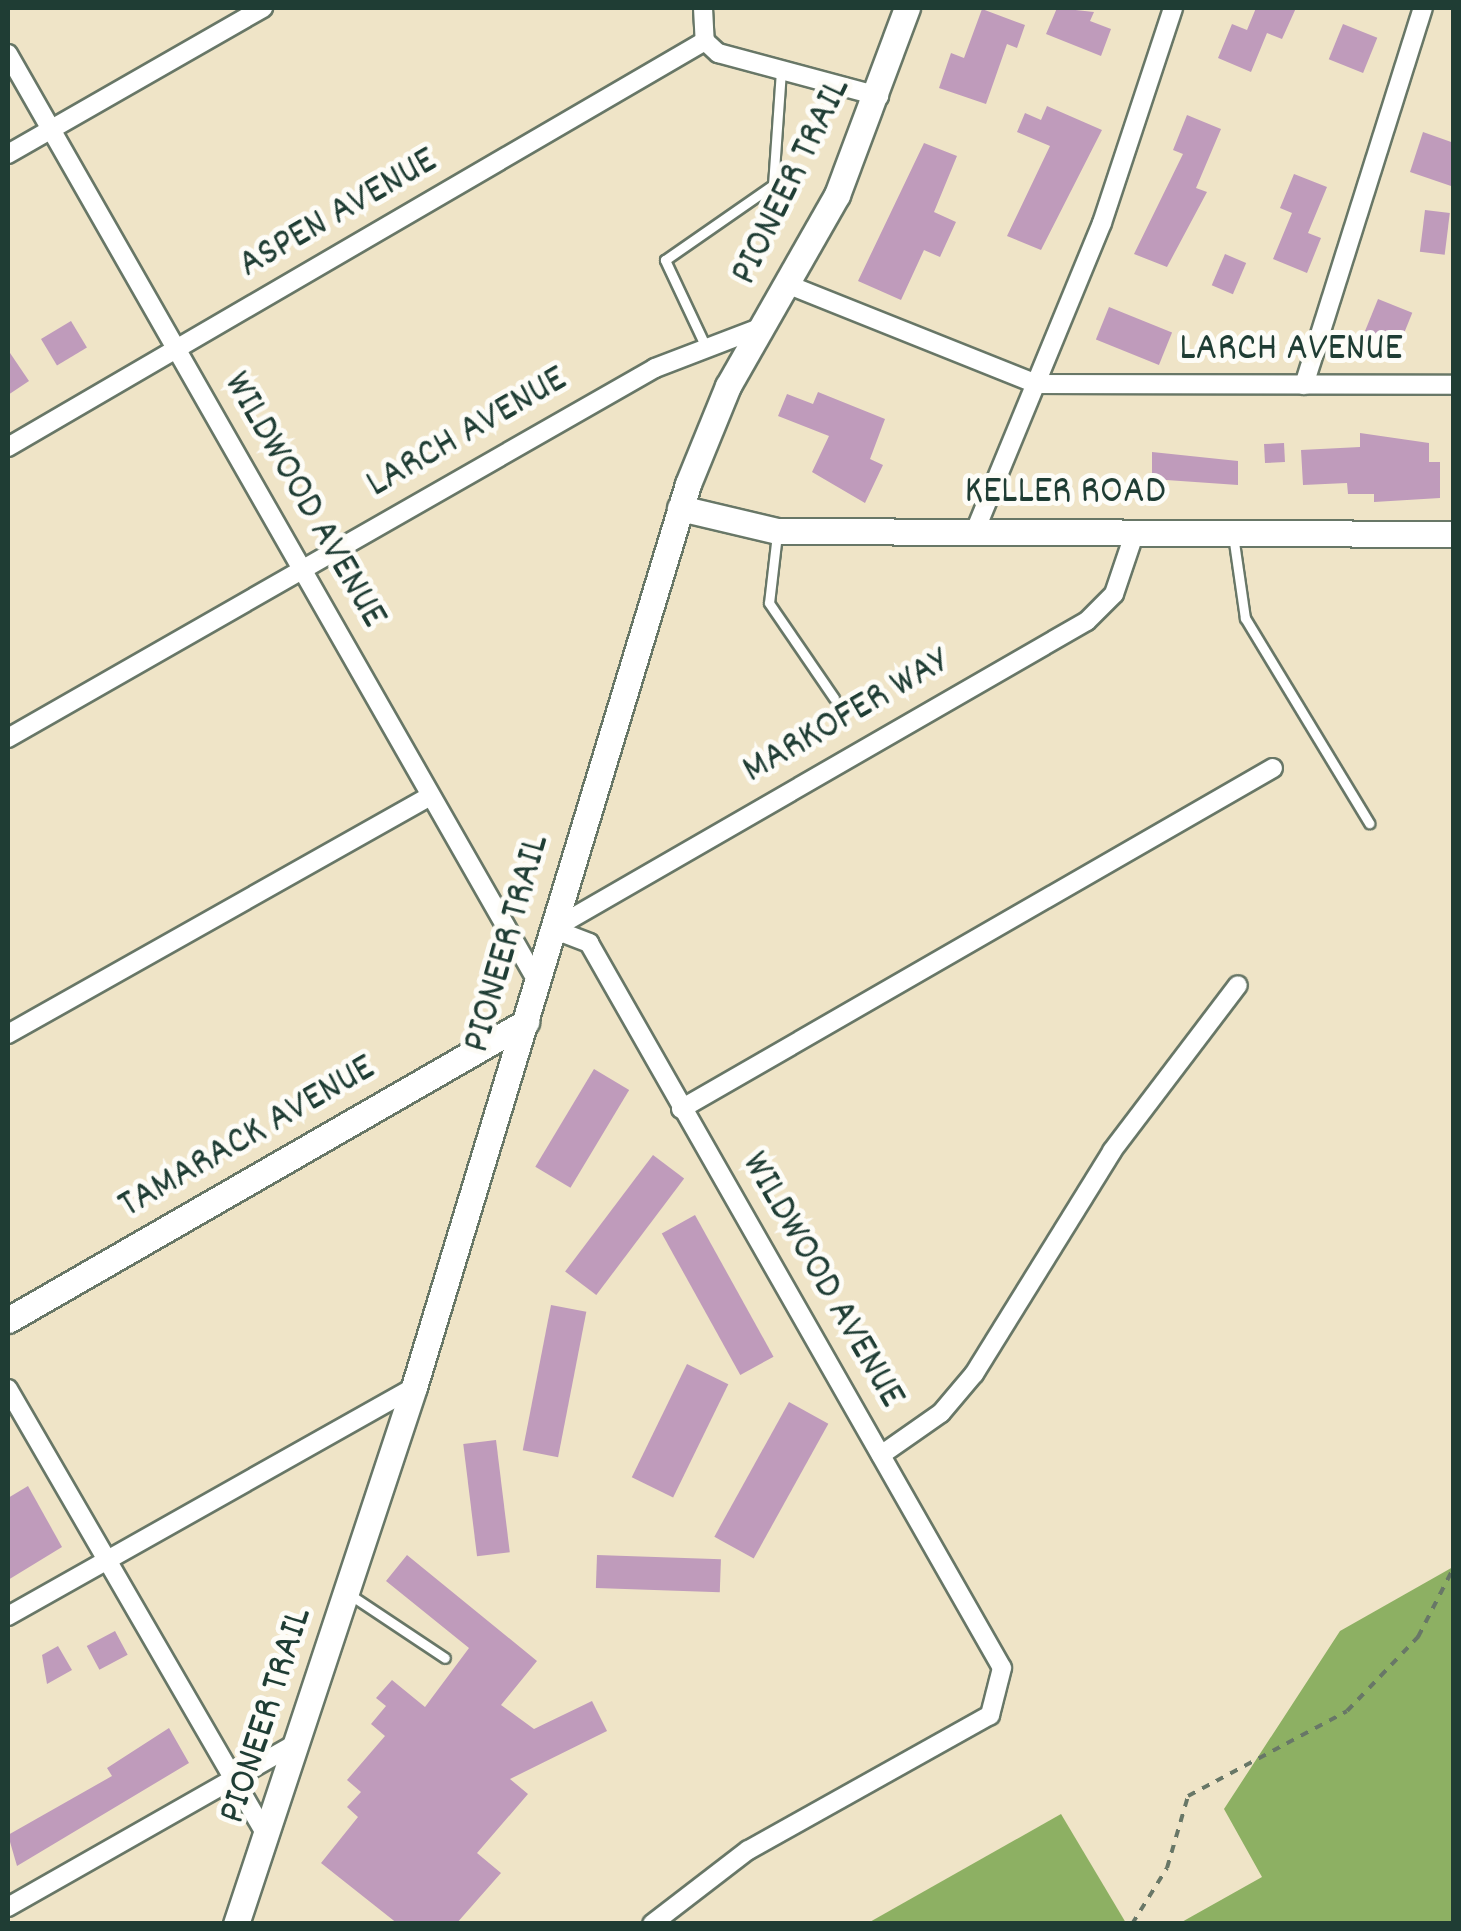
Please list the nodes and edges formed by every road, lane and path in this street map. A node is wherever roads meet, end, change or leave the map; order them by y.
1 (263, 8) edge
2 (704, 8) edge
3 (908, 8) edge
4 (1173, 8) edge
5 (1423, 8) edge
6 (705, 41) junction
7 (8, 54) edge
8 (781, 71) junction
9 (880, 96) junction
10 (50, 129) junction
11 (8, 154) edge
12 (789, 285) junction
13 (762, 328) junction
14 (704, 343) junction
15 (177, 351) junction
16 (1037, 384) junction
17 (1304, 385) junction
18 (1454, 385) edge
19 (8, 446) edge
20 (680, 508) junction
21 (778, 531) junction
22 (975, 531) junction
23 (1135, 532) junction
24 (1232, 532) junction
25 (1454, 534) edge
26 (302, 570) junction
27 (834, 698) dead end
28 (8, 738) edge
29 (1272, 768) dead end
30 (431, 796) junction
31 (1368, 823) dead end
32 (553, 930) junction
33 (538, 983) junction
34 (1238, 985) dead end
35 (526, 1022) junction
36 (8, 1034) edge
37 (681, 1108) junction
38 (8, 1320) edge
39 (414, 1387) junction
40 (8, 1388) edge
41 (881, 1454) junction
42 (106, 1560) junction
43 (1454, 1567) edge
44 (347, 1592) junction
45 (8, 1616) edge
46 (445, 1658) dead end
47 (300, 1742) junction
48 (234, 1780) junction
49 (268, 1838) junction
50 (8, 1907) edge
51 (236, 1924) edge
52 (652, 1924) edge
53 (1132, 1924) edge

1 - 10 street
2 - 6 street
3 - 9 main road, PIONEER TRAIL
4 - 16 street
5 - 17 street
6 - 8 street
6 - 15 street, ASPEN AVENUE
7 - 10 street, WILDWOOD AVENUE
8 - 9 street
8 - 14 lane
9 - 12 main road, PIONEER TRAIL
10 - 11 street
10 - 15 street, WILDWOOD AVENUE
12 - 13 main road, PIONEER TRAIL
12 - 16 street, LARCH AVENUE
13 - 14 street, LARCH AVENUE
13 - 20 main road, PIONEER TRAIL
14 - 26 street, LARCH AVENUE
15 - 19 street, ASPEN AVENUE
15 - 26 street, WILDWOOD AVENUE
16 - 17 street, LARCH AVENUE
16 - 22 street
17 - 18 street, LARCH AVENUE
20 - 21 main road, KELLER ROAD
20 - 32 main road, PIONEER TRAIL
21 - 22 main road, KELLER ROAD
21 - 27 lane
22 - 23 main road, KELLER ROAD
23 - 24 main road, KELLER ROAD
23 - 32 street, MARKOFER WAY
24 - 25 main road, KELLER ROAD
24 - 31 lane
26 - 28 street, LARCH AVENUE
26 - 30 street, WILDWOOD AVENUE
29 - 37 street
30 - 33 street, WILDWOOD AVENUE
30 - 36 street
32 - 33 main road, PIONEER TRAIL
32 - 37 street, WILDWOOD AVENUE
33 - 35 main road, PIONEER TRAIL
34 - 41 street
35 - 38 main road, TAMARACK AVENUE
35 - 39 main road, PIONEER TRAIL
37 - 41 street, WILDWOOD AVENUE
39 - 42 street
39 - 44 main road, PIONEER TRAIL
40 - 42 street
41 - 52 street, WILDWOOD AVENUE
42 - 45 street
42 - 48 street
43 - 53 path
44 - 46 lane
44 - 47 main road, PIONEER TRAIL
47 - 48 street
47 - 49 main road, PIONEER TRAIL
48 - 49 street
48 - 50 street
49 - 51 main road, PIONEER TRAIL

